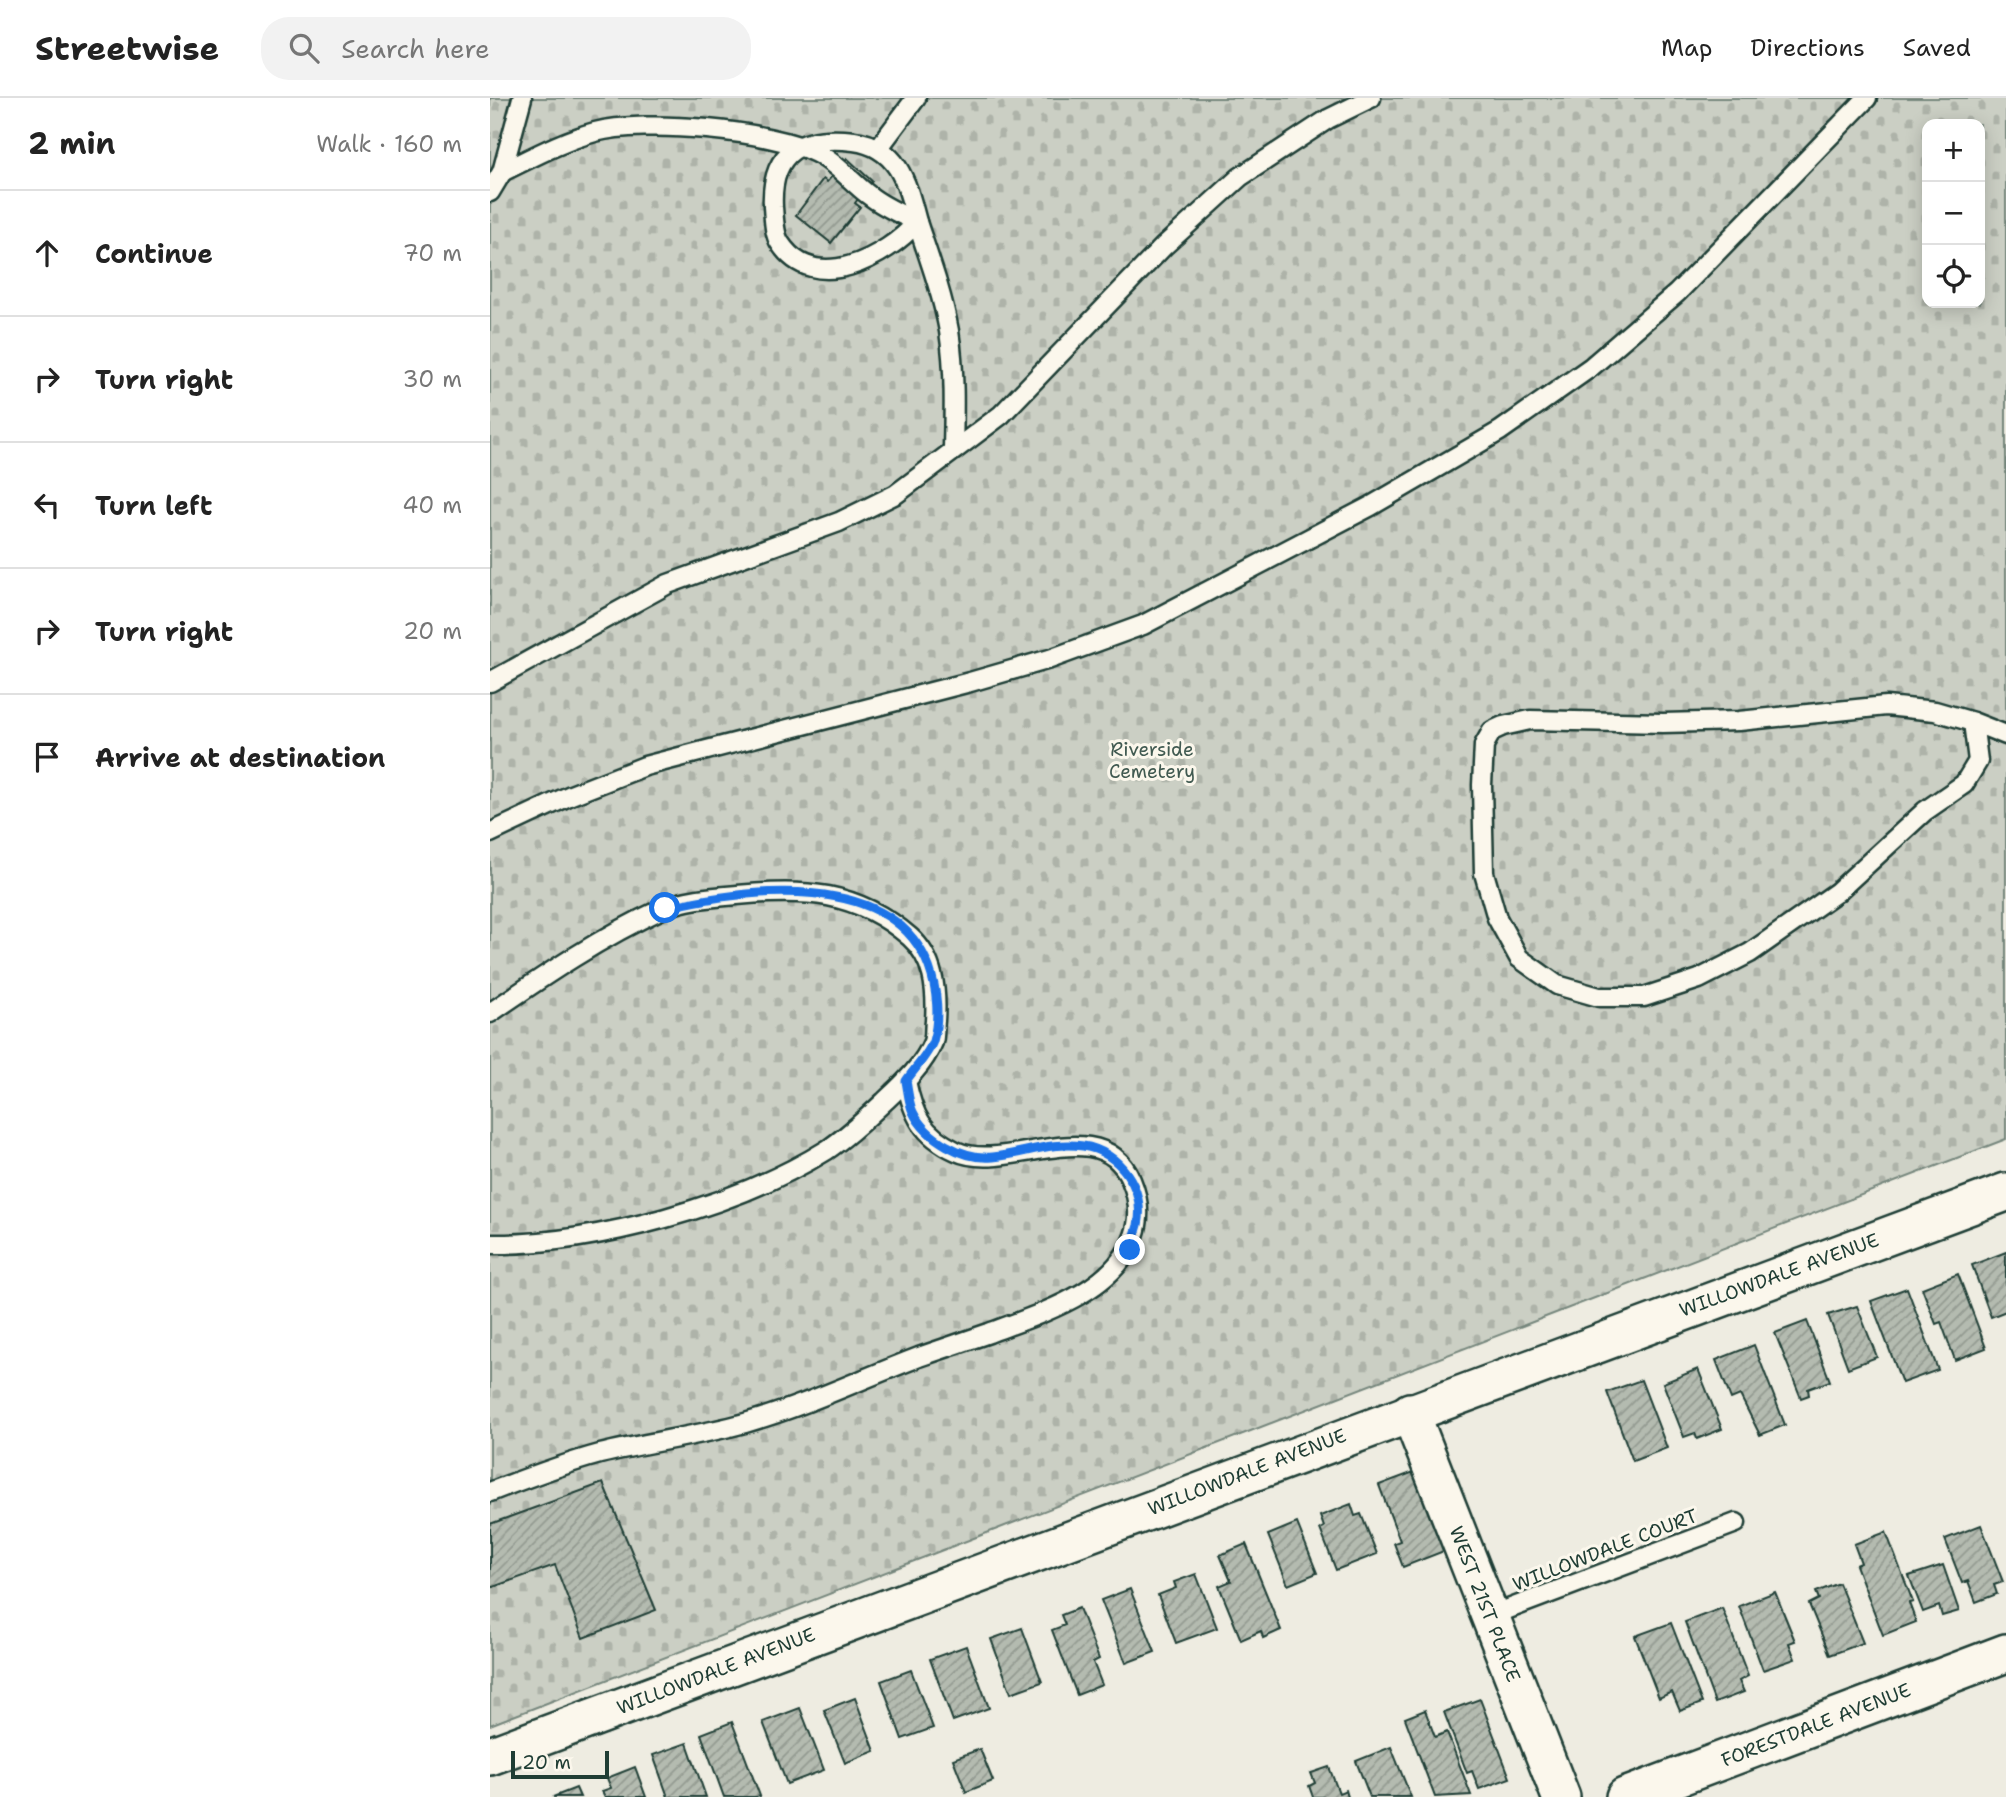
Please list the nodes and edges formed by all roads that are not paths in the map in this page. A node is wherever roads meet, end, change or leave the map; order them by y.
1 (522, 98) edge
2 (916, 98) edge
3 (1371, 98) edge
4 (1867, 98) edge
5 (797, 146) junction
6 (880, 146) junction
7 (502, 172) junction
8 (490, 192) edge
9 (916, 222) junction
10 (953, 449) junction
11 (490, 682) edge
12 (1973, 722) junction
13 (2006, 735) edge
14 (490, 833) edge
15 (490, 1013) edge
16 (906, 1081) junction
17 (2006, 1192) edge
18 (490, 1244) edge
19 (1410, 1412) junction
20 (490, 1492) edge
21 (1736, 1523) dead end
22 (1490, 1616) junction
23 (2006, 1653) edge
24 (490, 1756) edge
25 (1561, 1797) edge
26 (1625, 1797) edge

1 - 7 lane
2 - 6 lane
3 - 10 lane
4 - 14 lane
5 - 6 lane
5 - 7 lane
5 - 9 lane
5 - 9 lane
6 - 9 lane
7 - 8 lane
9 - 10 lane
10 - 11 lane
12 - 12 lane
12 - 13 lane
15 - 16 lane
16 - 18 lane
16 - 20 lane
17 - 19 street, WILLOWDALE AVENUE
19 - 22 street, WEST 21ST PLACE
19 - 24 street, WILLOWDALE AVENUE
21 - 22 lane, WILLOWDALE COURT
22 - 25 street, WEST 21ST PLACE
23 - 26 street, FORESTDALE AVENUE

